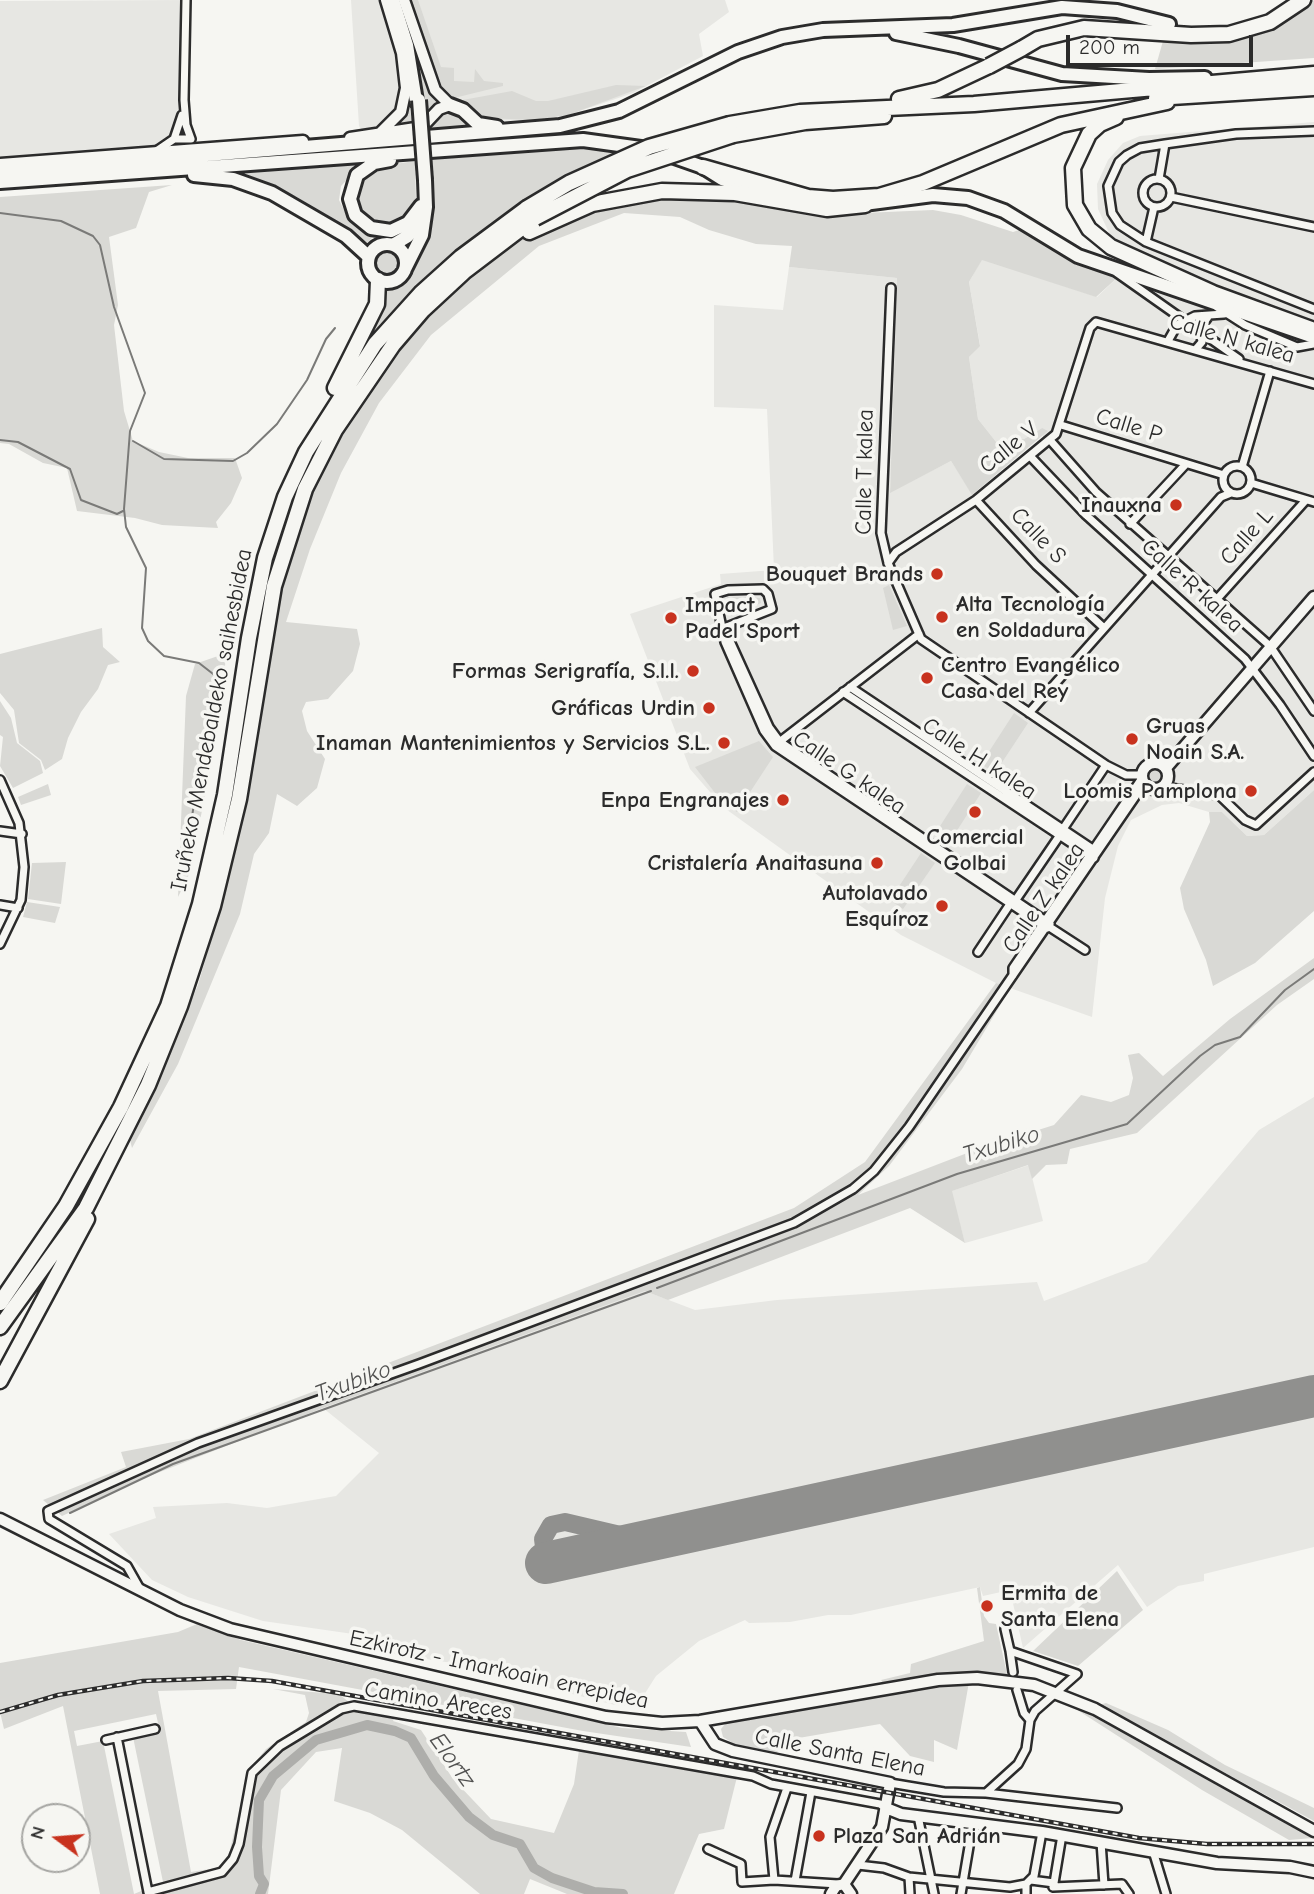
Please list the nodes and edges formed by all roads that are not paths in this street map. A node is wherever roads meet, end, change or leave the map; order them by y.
1 (187, 0) edge
2 (386, 0) edge
3 (395, 0) edge
4 (404, 0) edge
5 (1291, 0) edge
6 (1303, 0) edge
7 (857, 28) junction
8 (1169, 28) junction
9 (1314, 72) edge
10 (1204, 78) junction
11 (1238, 87) junction
12 (1314, 88) edge
13 (184, 100) junction
14 (450, 105) junction
15 (1143, 107) junction
16 (850, 108) junction
17 (581, 122) junction
18 (732, 130) junction
19 (1314, 131) edge
20 (379, 133) junction
21 (174, 139) junction
22 (191, 139) junction
23 (1165, 144) junction
24 (489, 146) junction
25 (202, 149) junction
26 (154, 152) junction
27 (0, 163) edge
28 (703, 167) junction
29 (0, 172) edge
30 (141, 173) junction
31 (1159, 179) junction
32 (423, 180) junction
33 (0, 182) edge
34 (1171, 197) junction
35 (865, 205) junction
36 (421, 206) junction
37 (1154, 207) junction
38 (531, 213) junction
39 (1314, 227) edge
40 (1146, 242) junction
41 (393, 245) junction
42 (369, 257) junction
43 (478, 259) junction
44 (1108, 267) junction
45 (405, 269) junction
46 (378, 280) junction
47 (891, 288) dead end
48 (1211, 302) junction
49 (1165, 307) junction
50 (1314, 309) edge
51 (1224, 314) junction
52 (1195, 316) junction
53 (1208, 317) junction
54 (1184, 321) junction
55 (1314, 330) edge
56 (1138, 332) joint
57 (1201, 333) junction
58 (1314, 337) edge
59 (1168, 341) junction
60 (1314, 344) edge
61 (1196, 349) junction
62 (1245, 363) junction
63 (1270, 371) junction
64 (1314, 384) edge
65 (1061, 425) junction
66 (1050, 440) junction
67 (306, 452) junction
68 (1030, 456) junction
69 (1186, 464) junction
70 (1241, 467) junction
71 (1224, 475) junction
72 (1251, 483) junction
73 (1231, 492) junction
74 (976, 500) junction
75 (1310, 501) edge
76 (1130, 524) junction
77 (1168, 556) junction
78 (888, 564) junction
79 (1150, 575) junction
80 (1314, 597) edge
81 (1217, 599) junction
82 (1103, 627) junction
83 (724, 628) junction
84 (919, 634) junction
85 (1270, 646) junction
86 (1252, 667) junction
87 (847, 690) junction
88 (1314, 711) edge
89 (1029, 713) junction
90 (777, 744) junction
91 (1314, 756) edge
92 (1106, 765) junction
93 (1166, 768) junction
94 (1314, 772) edge
95 (0, 779) edge
96 (1144, 780) junction
97 (1163, 787) junction
98 (0, 831) edge
99 (1062, 832) junction
100 (22, 834) junction
101 (1093, 853) junction
102 (1013, 902) junction
103 (0, 905) edge
104 (18, 908) junction
105 (1046, 924) junction
106 (0, 944) edge
107 (1085, 950) dead end
108 (978, 952) dead end
109 (148, 1085) junction
110 (26, 1265) junction
111 (0, 1290) edge
112 (0, 1303) edge
113 (0, 1327) edge
114 (0, 1381) edge
115 (0, 1518) edge
116 (140, 1589) junction
117 (1005, 1629) dead end
118 (1010, 1651) junction
119 (1013, 1672) dead end
120 (1017, 1690) dead end
121 (1058, 1692) junction
122 (1030, 1720) junction
123 (700, 1721) junction
124 (155, 1729) dead end
125 (117, 1737) junction
126 (106, 1740) dead end
127 (890, 1783) junction
128 (787, 1788) junction
129 (811, 1792) junction
130 (986, 1793) junction
131 (886, 1808) junction
132 (1117, 1808) dead end
133 (918, 1816) junction
134 (973, 1823) junction
135 (1314, 1831) edge
136 (1042, 1832) junction
137 (1062, 1835) junction
138 (1101, 1842) junction
139 (708, 1849) dead end
140 (1153, 1851) junction
141 (856, 1867) junction
142 (1314, 1872) edge
143 (909, 1877) junction
144 (932, 1878) junction
145 (774, 1880) junction
146 (795, 1881) junction
147 (961, 1882) junction
148 (1029, 1882) junction
149 (1054, 1883) junction
150 (1104, 1885) junction
151 (841, 1890) edge
152 (910, 1894) edge
153 (934, 1894) edge
154 (961, 1894) edge
155 (1026, 1894) edge
156 (1129, 1894) edge
157 (1166, 1894) edge

1 - 13 street
2 - 20 street
3 - 32 highway, bridge
4 - 14 street
5 - 8 highway
6 - 8 highway
7 - 8 highway
7 - 10 highway
7 - 17 highway
8 - 16 highway, bridge
9 - 10 highway
9 - 11 highway
10 - 11 highway
11 - 12 highway
11 - 15 highway
11 - 16 highway, Iruñeko Mendebaldeko saihesbidea
11 - 18 highway, Iruñeko Mendebaldeko saihesbidea
13 - 21 street
13 - 22 street
14 - 17 highway
14 - 20 street
15 - 28 highway
15 - 55 highway
16 - 18 highway, Iruñeko Mendebaldeko saihesbidea
17 - 29 highway
18 - 38 highway, Iruñeko Mendebaldeko saihesbidea, bridge
19 - 23 street
20 - 25 street
21 - 22 street
21 - 26 street
22 - 25 street
23 - 31 street
23 - 40 street
24 - 28 highway
24 - 30 highway
24 - 36 highway
25 - 26 street
26 - 27 street
28 - 35 highway
30 - 33 highway
30 - 42 highway
31 - 34 street
31 - 37 street
32 - 36 highway
32 - 45 highway
34 - 37 street
34 - 39 street
35 - 43 highway
35 - 44 highway
36 - 41 highway
37 - 40 street
38 - 43 highway, Iruñeko Mendebaldeko saihesbidea
38 - 67 highway, Iruñeko Mendebaldeko saihesbidea
40 - 50 street
41 - 42 highway
41 - 45 highway
42 - 46 highway
43 - 109 highway, Iruñeko Mendebaldeko saihesbidea
44 - 48 highway
44 - 49 street
45 - 46 highway
46 - 67 highway
47 - 78 street, Calle T kalea
48 - 51 street
48 - 58 highway
49 - 52 street
49 - 54 street
51 - 53 street
51 - 60 street
52 - 53 street
52 - 54 street
53 - 57 street
54 - 57 street
54 - 59 street
56 - 59 street, Calle N kalea
56 - 65 street, Calle V
57 - 61 street
57 - 62 street
59 - 61 street, Calle N kalea
61 - 62 street, Calle N kalea
62 - 63 street, Calle N kalea
63 - 64 street, Calle N kalea
63 - 70 street
65 - 66 street, Calle V
65 - 69 street, Calle P
66 - 68 street, Calle V
66 - 76 street, Calle R kalea
67 - 110 highway, Iruñeko Mendebaldeko saihesbidea
68 - 74 street, Calle V
68 - 79 street, Calle R kalea
69 - 71 street, Calle P
69 - 76 street, Calle P
70 - 71 street
70 - 72 street
71 - 73 street
72 - 73 street
72 - 75 street
73 - 77 street
74 - 78 street, Calle V
74 - 82 street, Calle S
75 - 81 street, Calle L
76 - 77 street, Calle R kalea
77 - 79 street
77 - 81 street, Calle R kalea
78 - 84 street, Calle T kalea
79 - 82 street
79 - 86 street, Calle R kalea
80 - 85 street
81 - 85 street, Calle R kalea
82 - 89 street
83 - 83 street, Calle G kalea
83 - 90 street, Calle G kalea
84 - 87 street
84 - 89 street, Calle T kalea
85 - 86 street
85 - 88 street, Calle R kalea
86 - 91 street, Calle R kalea
86 - 93 street
87 - 90 street
87 - 99 street, Calle H kalea
89 - 92 street, Calle T kalea
90 - 102 street, Calle G kalea
92 - 96 street, Calle T kalea
92 - 99 street
93 - 96 street
93 - 97 street
94 - 97 street
95 - 100 street
96 - 97 street
96 - 101 street, Calle Z kalea
98 - 100 street
99 - 101 street, Calle H kalea
99 - 102 street
100 - 104 street
101 - 105 street, Calle Z kalea
102 - 105 street, Calle G kalea
102 - 108 street
103 - 104 street
104 - 106 street
105 - 107 street, Calle G kalea
105 - 116 street, Calle Z kalea
109 - 113 highway, Iruñeko Mendebaldeko saihesbidea
109 - 114 highway
110 - 111 highway
110 - 112 highway, Iruñeko Mendebaldeko saihesbidea
115 - 116 street, Ezkirotz - Imarkoain errepidea
116 - 123 street, Ezkirotz - Imarkoain errepidea
117 - 118 street
118 - 119 street
118 - 121 street
120 - 122 street
121 - 122 street
121 - 123 street, Ezkirotz - Imarkoain errepidea
121 - 135 street, Ezkirotz - Imarkoain errepidea
122 - 130 street
123 - 127 street, Calle Santa Elena
124 - 125 street
125 - 126 street
125 - 128 street, Camino Areces
127 - 130 street, Calle Santa Elena
127 - 131 street
128 - 129 street, Camino Areces
128 - 145 street
129 - 131 street, Camino Areces
129 - 146 street
130 - 132 street, Calle Santa Elena
131 - 133 street
131 - 141 street
133 - 134 street
133 - 144 street
134 - 136 street
134 - 147 street
136 - 137 street
136 - 148 street
137 - 138 street
137 - 149 street
138 - 140 street
138 - 150 street
139 - 145 street
140 - 142 street
140 - 157 street
141 - 143 street
141 - 151 street
143 - 144 street
143 - 152 street
144 - 147 street
144 - 153 street
145 - 146 street
146 - 151 street
147 - 148 street
147 - 154 street
148 - 149 street
148 - 155 street
149 - 150 street
150 - 156 street

